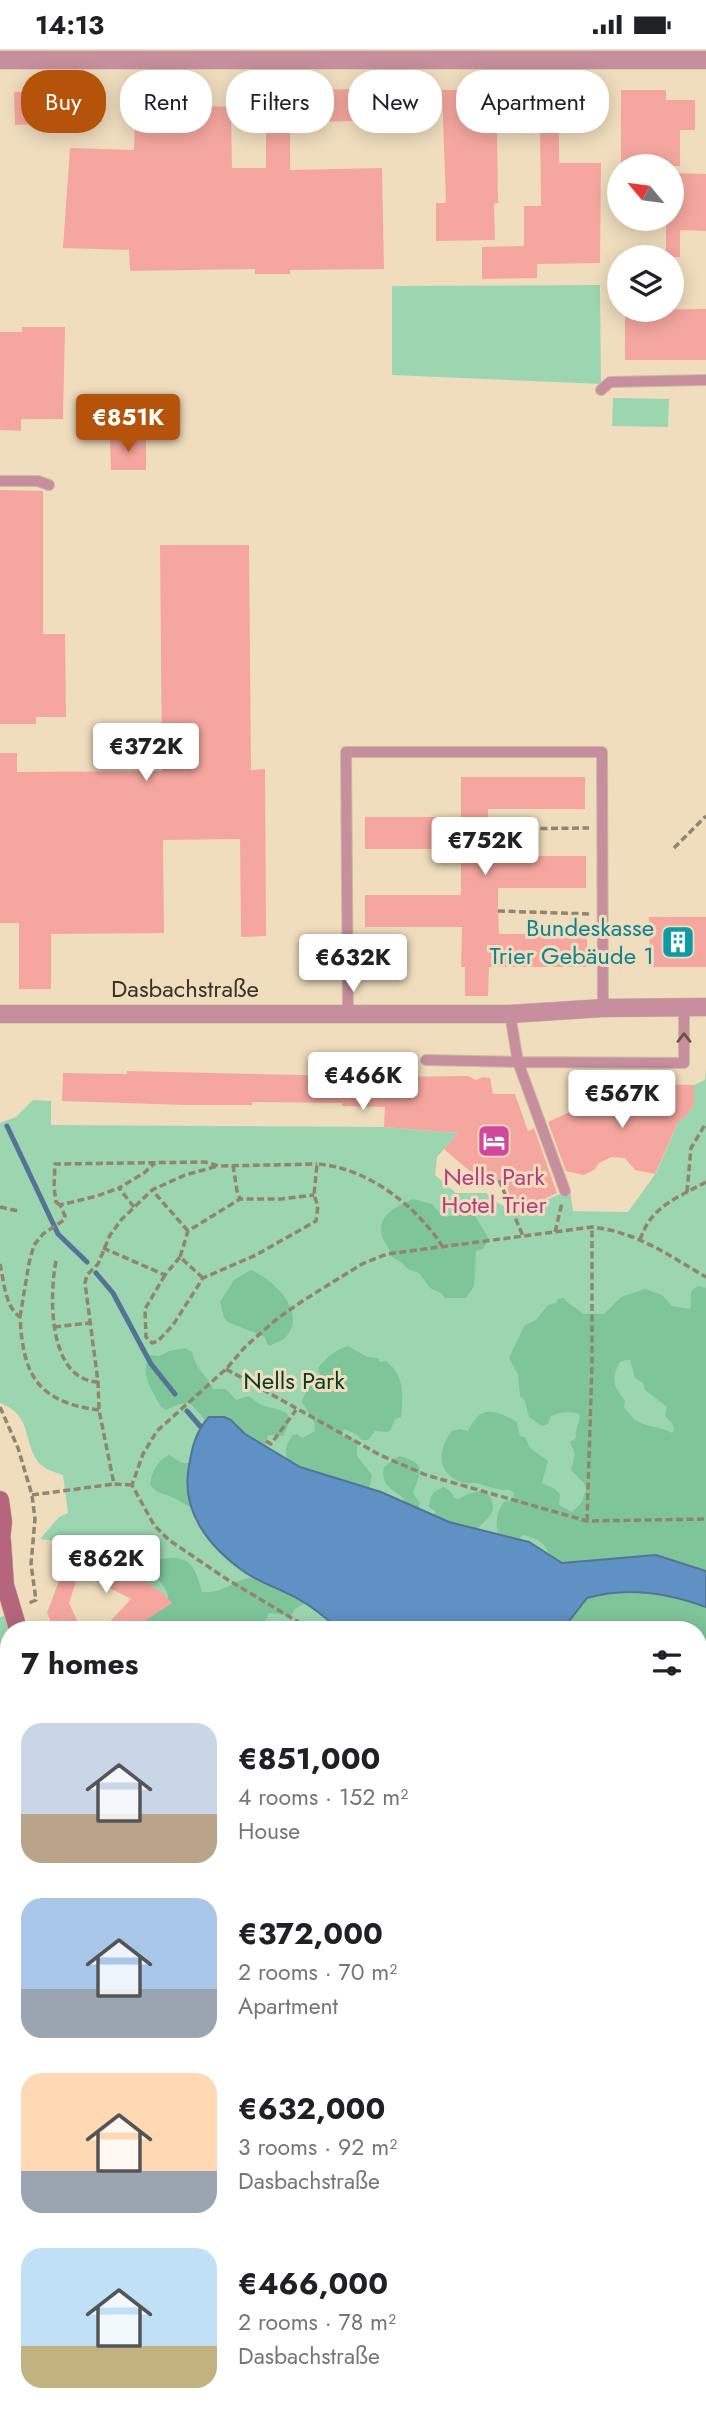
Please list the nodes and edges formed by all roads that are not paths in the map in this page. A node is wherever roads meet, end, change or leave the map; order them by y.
1 (241, 54) edge
2 (605, 54) edge
3 (706, 59) edge
4 (0, 60) edge
5 (706, 380) edge
6 (601, 390) dead end
7 (0, 481) edge
8 (49, 485) dead end
9 (684, 1007) junction
10 (706, 1007) edge
11 (603, 1008) junction
12 (348, 1013) junction
13 (0, 1014) edge
14 (510, 1014) junction
15 (426, 1060) dead end
16 (518, 1062) junction
17 (565, 1191) road end
18 (0, 1500) edge
19 (1, 1545) edge
20 (16, 1621) edge

1 - 2 street
1 - 4 street
2 - 3 street
5 - 6 lane
7 - 8 lane
9 - 10 street, Dasbachstraße
9 - 11 street, Dasbachstraße
16 -> 9 lane
11 - 12 lane
11 - 14 street, Dasbachstraße
12 - 13 street, Dasbachstraße
12 - 14 street, Dasbachstraße
14 - 16 lane
15 - 16 lane
16 - 17 lane
18 - 19 street
19 - 20 street

